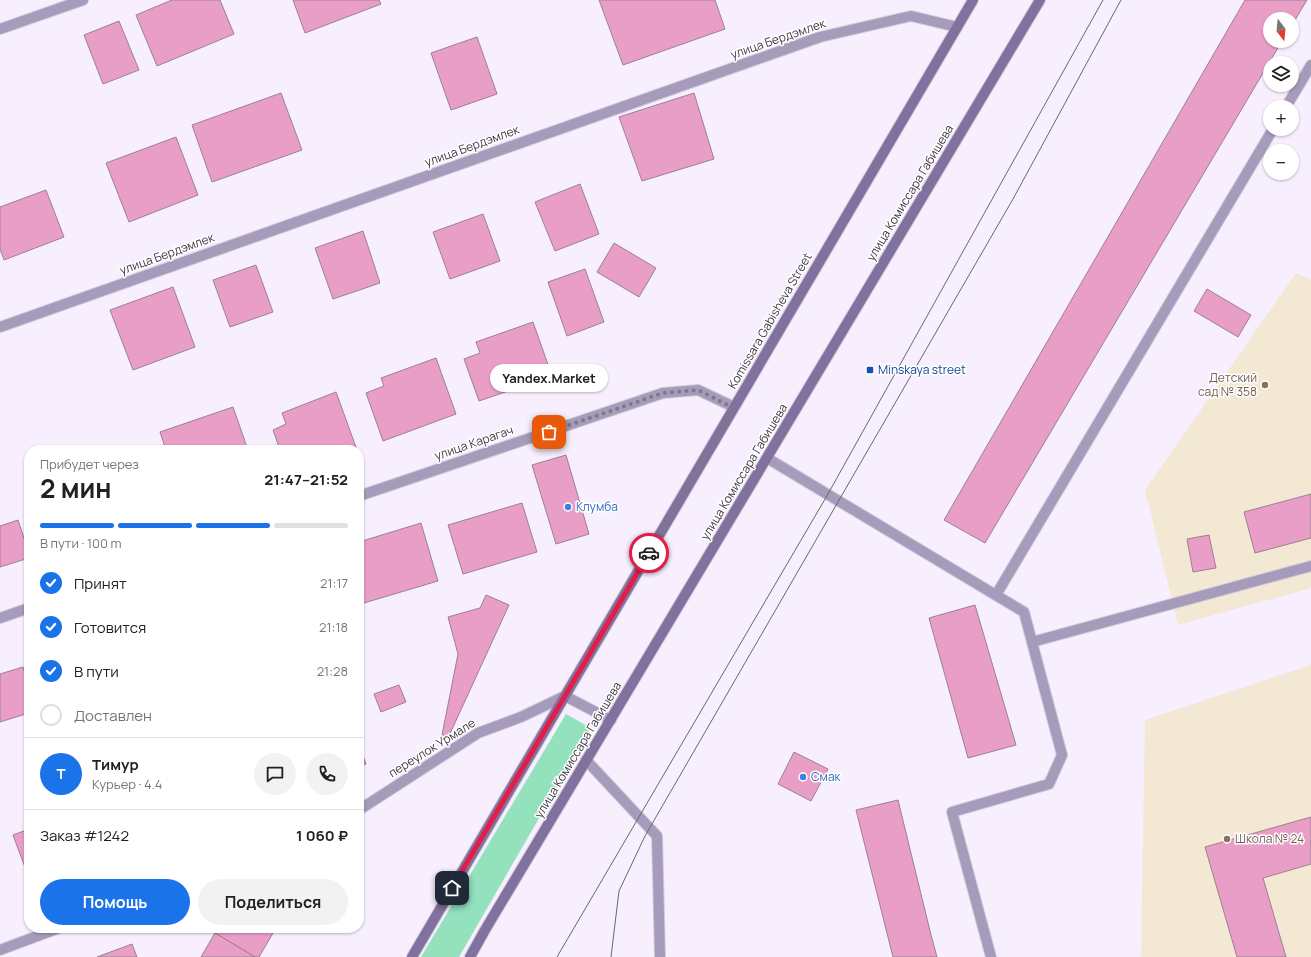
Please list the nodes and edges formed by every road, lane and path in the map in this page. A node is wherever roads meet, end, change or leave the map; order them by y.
1 (83, 0) edge
2 (973, 0) edge
3 (1040, 0) edge
4 (957, 27) junction
5 (0, 29) edge
6 (1311, 65) edge
7 (1290, 100) edge
8 (1269, 136) edge
9 (0, 327) edge
10 (734, 408) junction
11 (767, 458) junction
12 (364, 494) edge
13 (1311, 566) edge
14 (996, 595) junction
15 (24, 610) edge
16 (0, 618) edge
17 (1032, 642) junction
18 (565, 696) junction
19 (610, 720) junction
20 (586, 760) junction
21 (364, 807) edge
22 (45, 933) edge
23 (0, 950) edge
24 (412, 957) edge
25 (470, 957) edge
26 (660, 957) edge
27 (991, 957) edge

1 - 5 street
2 - 4 street, Komissara Gabisheva Street
3 - 11 street, улица Комиссара Габишева
4 - 9 street, улица Бердэмлек
4 - 10 street, Komissara Gabisheva Street
6 - 7 street
8 - 14 street
10 - 12 street, улица Карагач
10 - 18 street, Komissara Gabisheva Street
11 - 14 street
11 - 19 street, улица Комиссара Габишева
13 - 17 street
14 - 17 street
15 - 16 street
17 - 27 street
18 - 19 street
18 - 21 street, переулок Урмале
18 - 24 street
19 - 20 street, улица Комиссара Габишева
20 - 25 street, улица Комиссара Габишева
20 - 26 street
22 - 23 street

